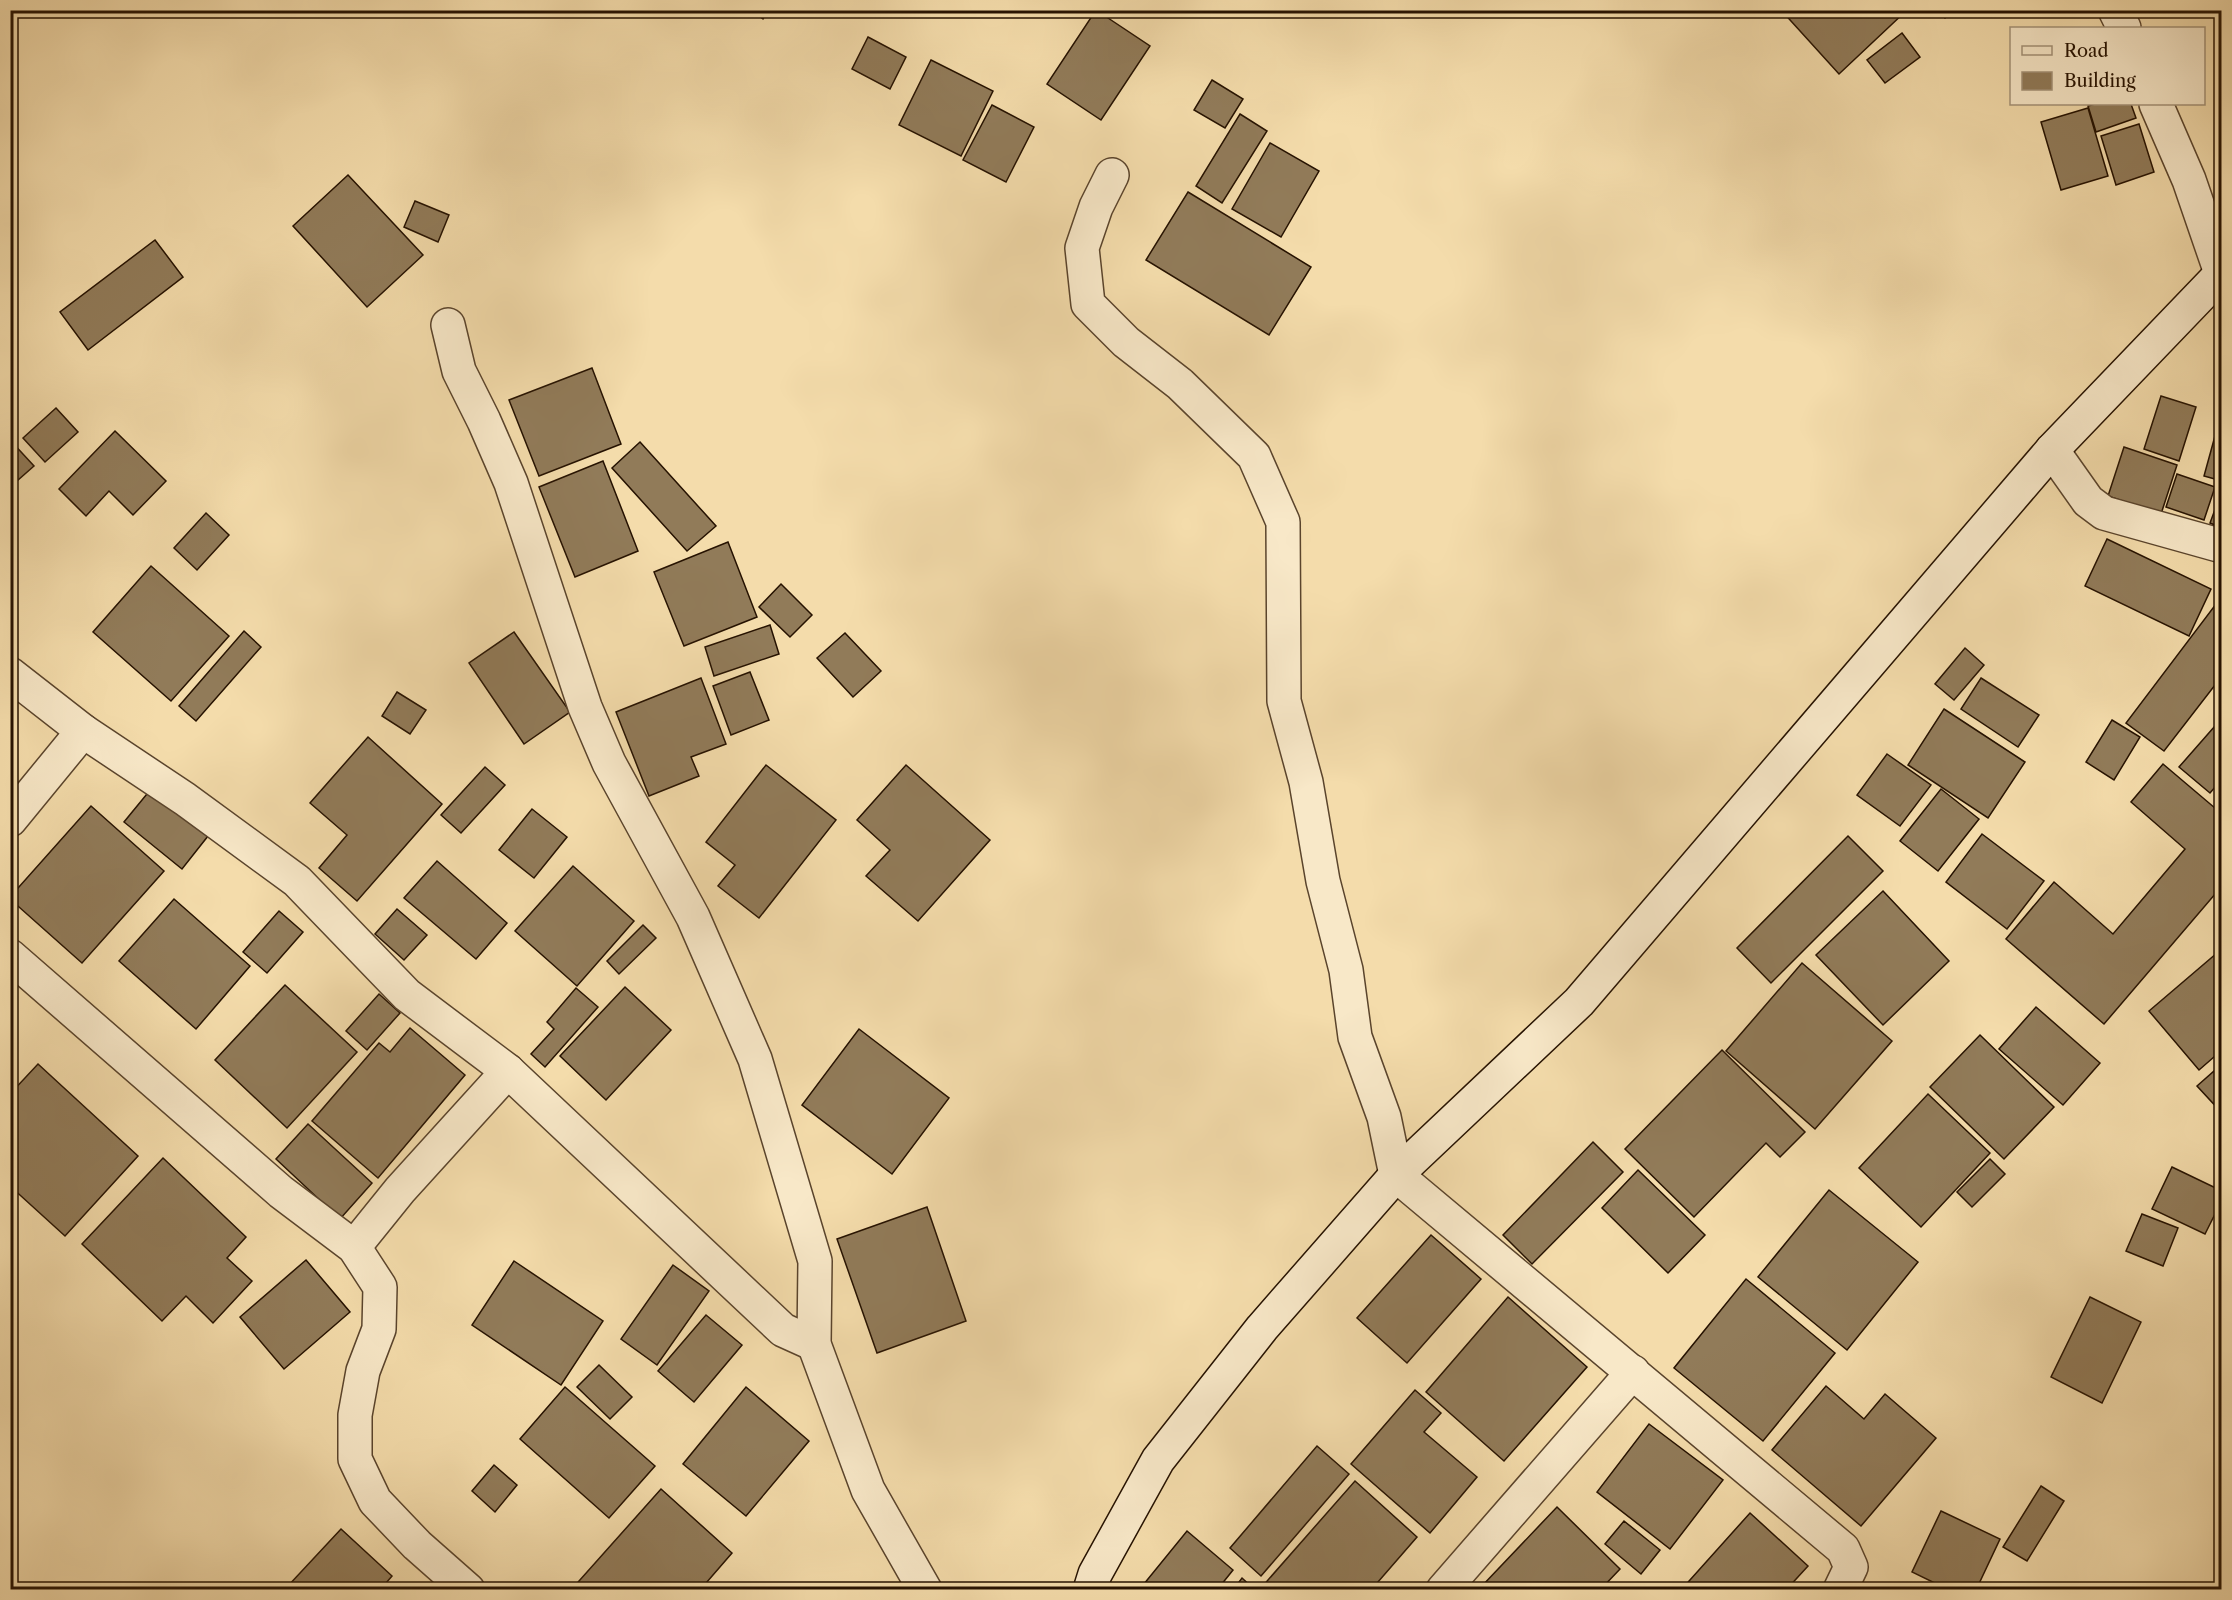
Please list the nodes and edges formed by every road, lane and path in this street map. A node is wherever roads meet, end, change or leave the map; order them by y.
1 (2115, 10) edge
2 (2124, 27) edge
3 (2156, 105) edge
4 (1112, 175) dead end
5 (2221, 273) edge
6 (448, 325) dead end
7 (2052, 450) junction
8 (2222, 546) edge
9 (10, 674) edge
10 (83, 731) junction
11 (10, 820) edge
12 (10, 956) edge
13 (508, 1071) junction
14 (1396, 1176) junction
15 (354, 1247) junction
16 (814, 1344) junction
17 (1633, 1372) junction
18 (468, 1590) edge
19 (925, 1590) edge
20 (1090, 1590) edge
21 (1443, 1590) edge
22 (1840, 1590) edge

1 - 2 street
3 - 5 street
4 - 14 street
5 - 7 street
6 - 16 street
7 - 8 street
7 - 14 street
9 - 10 street
10 - 11 street
10 - 13 street
12 - 15 street
13 - 15 street
13 - 16 street
14 - 17 street
14 - 20 street
15 - 18 street
16 - 19 street
17 - 21 street
17 - 22 street

